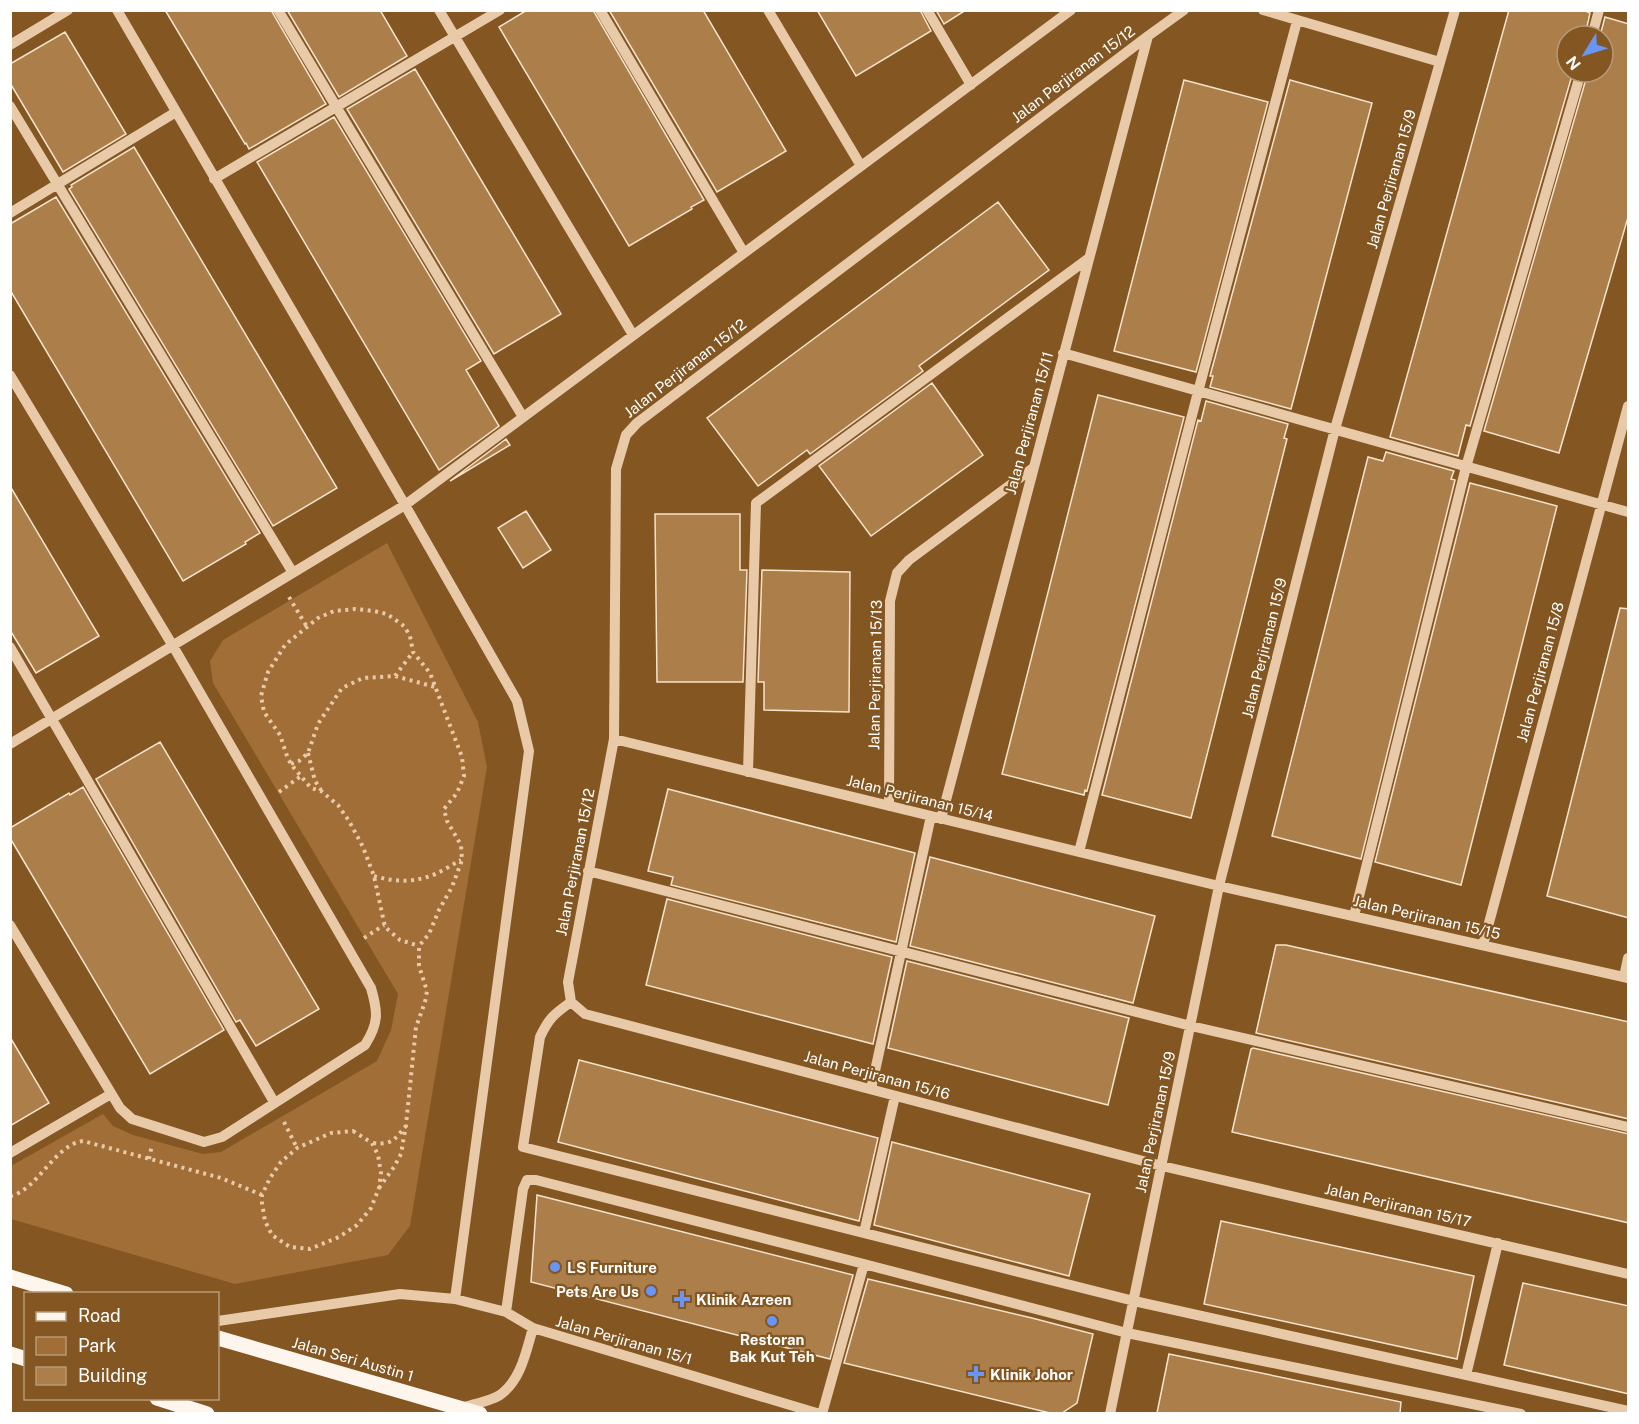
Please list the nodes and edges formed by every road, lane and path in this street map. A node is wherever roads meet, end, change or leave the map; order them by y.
1 (68, 10) edge
2 (117, 10) edge
3 (278, 10) edge
4 (439, 10) edge
5 (500, 10) edge
6 (600, 10) edge
7 (768, 10) edge
8 (927, 10) edge
9 (1071, 10) edge
10 (1184, 10) edge
11 (1263, 10) edge
12 (1455, 10) edge
13 (1298, 21) junction
14 (1148, 36) junction
15 (455, 37) junction
16 (10, 45) edge
17 (1440, 62) junction
18 (1578, 84) edge
19 (971, 85) junction
20 (10, 106) edge
21 (336, 107) junction
22 (176, 112) junction
23 (861, 166) junction
24 (214, 178) junction
25 (58, 184) junction
26 (10, 213) edge
27 (744, 253) junction
28 (1089, 258) junction
29 (633, 335) junction
30 (1063, 353) junction
31 (10, 375) edge
32 (1198, 392) junction
33 (1629, 406) edge
34 (523, 417) junction
35 (1335, 429) junction
36 (1466, 467) junction
37 (1033, 468) junction
38 (1601, 504) junction
39 (405, 505) junction
40 (1629, 512) edge
41 (292, 573) junction
42 (279, 581) junction
43 (307, 627) junction
44 (173, 646) junction
45 (10, 647) edge
46 (413, 652) junction
47 (395, 676) junction
48 (435, 687) junction
49 (52, 719) junction
50 (614, 740) junction
51 (10, 744) edge
52 (308, 753) junction
53 (291, 764) junction
54 (748, 772) junction
55 (321, 791) junction
56 (889, 806) junction
57 (936, 817) junction
58 (1079, 852) junction
59 (462, 860) junction
60 (588, 871) junction
61 (374, 876) junction
62 (1219, 886) junction
63 (1354, 916) junction
64 (10, 925) edge
65 (1483, 945) junction
66 (419, 946) junction
67 (901, 952) junction
68 (1629, 958) edge
69 (1626, 977) edge
70 (571, 1002) junction
71 (1191, 1026) junction
72 (871, 1089) junction
73 (111, 1094) junction
74 (895, 1096) junction
75 (274, 1102) junction
76 (406, 1125) junction
77 (1629, 1127) edge
78 (372, 1143) junction
79 (297, 1148) junction
80 (10, 1153) edge
81 (1162, 1166) junction
82 (379, 1188) junction
83 (262, 1195) junction
84 (10, 1196) edge
85 (864, 1233) junction
86 (1498, 1244) junction
87 (864, 1264) junction
88 (1629, 1274) edge
89 (10, 1277) edge
90 (62, 1292) edge
91 (455, 1299) junction
92 (1134, 1301) junction
93 (506, 1312) junction
94 (219, 1321) edge
95 (533, 1328) junction
96 (1127, 1333) junction
97 (219, 1338) edge
98 (1466, 1375) junction
99 (164, 1400) edge
100 (459, 1408) junction
101 (1629, 1411) edge
102 (207, 1413) edge
103 (480, 1413) edge
104 (821, 1413) edge
105 (1110, 1413) edge
106 (1521, 1413) edge

1 - 16 street
2 - 22 street
3 - 21 street
4 - 15 street
5 - 15 street
6 - 27 street
7 - 23 street
8 - 19 street
9 - 19 street
10 - 14 street, Jalan Perjiranan 15/12
11 - 13 street
12 - 17 street, Jalan Perjiranan 15/9
13 - 17 street
13 - 32 street
14 - 28 street, Jalan Perjiranan 15/11
14 - 50 street, Jalan Perjiranan 15/12
15 - 21 street
15 - 29 street
17 - 35 street, Jalan Perjiranan 15/9
18 - 36 street
19 - 23 street
20 - 25 street
21 - 24 street
21 - 34 street
22 - 24 street
22 - 25 street
23 - 27 street
24 - 39 street
25 - 26 street
25 - 41 street
27 - 29 street
28 - 30 street, Jalan Perjiranan 15/11
28 - 54 street
29 - 34 street
30 - 32 street
30 - 37 street, Jalan Perjiranan 15/11
31 - 44 street
32 - 35 street
32 - 58 street
33 - 38 street, Jalan Perjiranan 15/8
34 - 39 street
35 - 36 street
35 - 62 street, Jalan Perjiranan 15/9
36 - 38 street
36 - 63 street
37 - 56 street, Jalan Perjiranan 15/13
37 - 57 street, Jalan Perjiranan 15/11
38 - 40 street
38 - 65 street, Jalan Perjiranan 15/8
39 - 41 street
39 - 91 street
41 - 42 street
42 - 43 path
42 - 44 street
43 - 46 path
43 - 53 path
44 - 49 street
44 - 75 street
45 - 49 street
46 - 47 path
46 - 48 path
47 - 48 path
47 - 52 path
48 - 59 path
49 - 51 street
49 - 75 street
50 - 54 street, Jalan Perjiranan 15/14
50 - 60 street, Jalan Perjiranan 15/12
52 - 53 path
52 - 55 path
53 - 55 path
54 - 56 street, Jalan Perjiranan 15/14
55 - 61 path
56 - 57 street, Jalan Perjiranan 15/14
57 - 58 street, Jalan Perjiranan 15/14
57 - 67 street, Jalan Perjiranan 15/11
58 - 62 street, Jalan Perjiranan 15/14
59 - 61 path
59 - 66 path
60 - 67 street
60 - 70 street, Jalan Perjiranan 15/12
61 - 66 path
62 - 63 street, Jalan Perjiranan 15/15
62 - 71 street, Jalan Perjiranan 15/9
63 - 65 street, Jalan Perjiranan 15/15
64 - 73 street
65 - 69 street, Jalan Perjiranan 15/15
66 - 76 path
67 - 71 street
67 - 72 street, Jalan Perjiranan 15/11
68 - 69 street
70 - 72 street, Jalan Perjiranan 15/16
70 - 85 street
71 - 77 street
71 - 81 street, Jalan Perjiranan 15/9
72 - 74 street, Jalan Perjiranan 15/16
73 - 75 street
73 - 80 street
74 - 81 street, Jalan Perjiranan 15/16
74 - 85 street
75 - 79 path
76 - 78 path
76 - 82 path
78 - 79 path
78 - 82 path
79 - 83 path
81 - 86 street, Jalan Perjiranan 15/17
81 - 92 street, Jalan Perjiranan 15/9
82 - 83 path
83 - 84 path
85 - 92 street
86 - 88 street, Jalan Perjiranan 15/17
86 - 98 street
87 - 93 street
87 - 96 street
87 - 104 street
89 - 90 main road
91 - 93 street
91 - 94 street
92 - 96 street, Jalan Perjiranan 15/9
92 - 98 street
93 - 95 street
95 - 100 street, Jalan Perjiranan 15/1
95 - 104 street, Jalan Perjiranan 15/1
96 - 105 street, Jalan Perjiranan 15/9
96 - 106 street
97 - 100 main road, Jalan Seri Austin 1
98 - 101 street
99 - 102 main road
100 - 103 main road, Jalan Seri Austin 1

